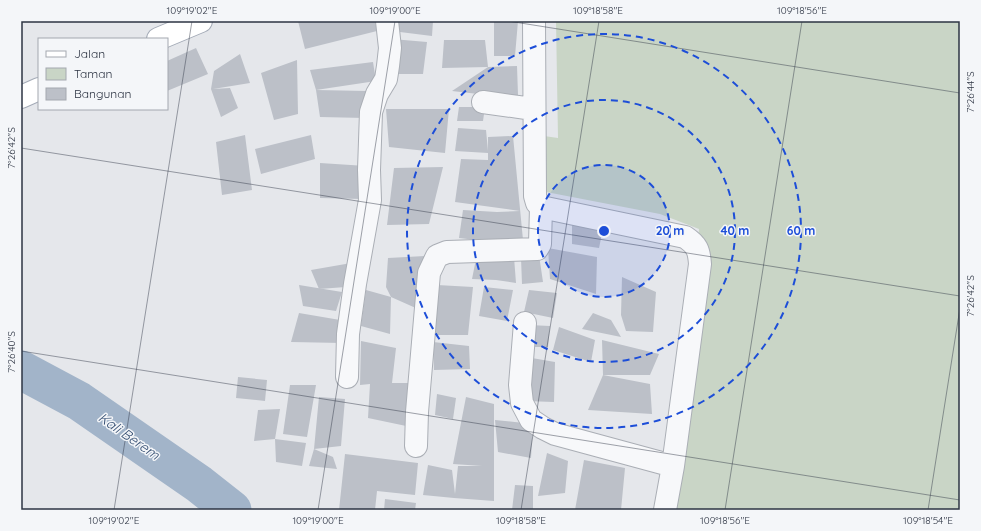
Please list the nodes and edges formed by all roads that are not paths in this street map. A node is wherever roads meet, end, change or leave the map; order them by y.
1 (201, 21) edge
2 (387, 21) edge
3 (534, 21) edge
4 (160, 38) edge
5 (38, 89) edge
6 (21, 97) edge
7 (483, 102) dead end
8 (533, 109) junction
9 (541, 207) junction
10 (525, 323) dead end
11 (347, 377) dead end
12 (416, 446) dead end
13 (673, 466) junction
14 (665, 510) edge

1 - 4 main road
2 - 11 street
3 - 8 street
5 - 6 main road
7 - 8 street
8 - 9 street
9 - 12 street
9 - 13 street
10 - 13 street
13 - 14 street

